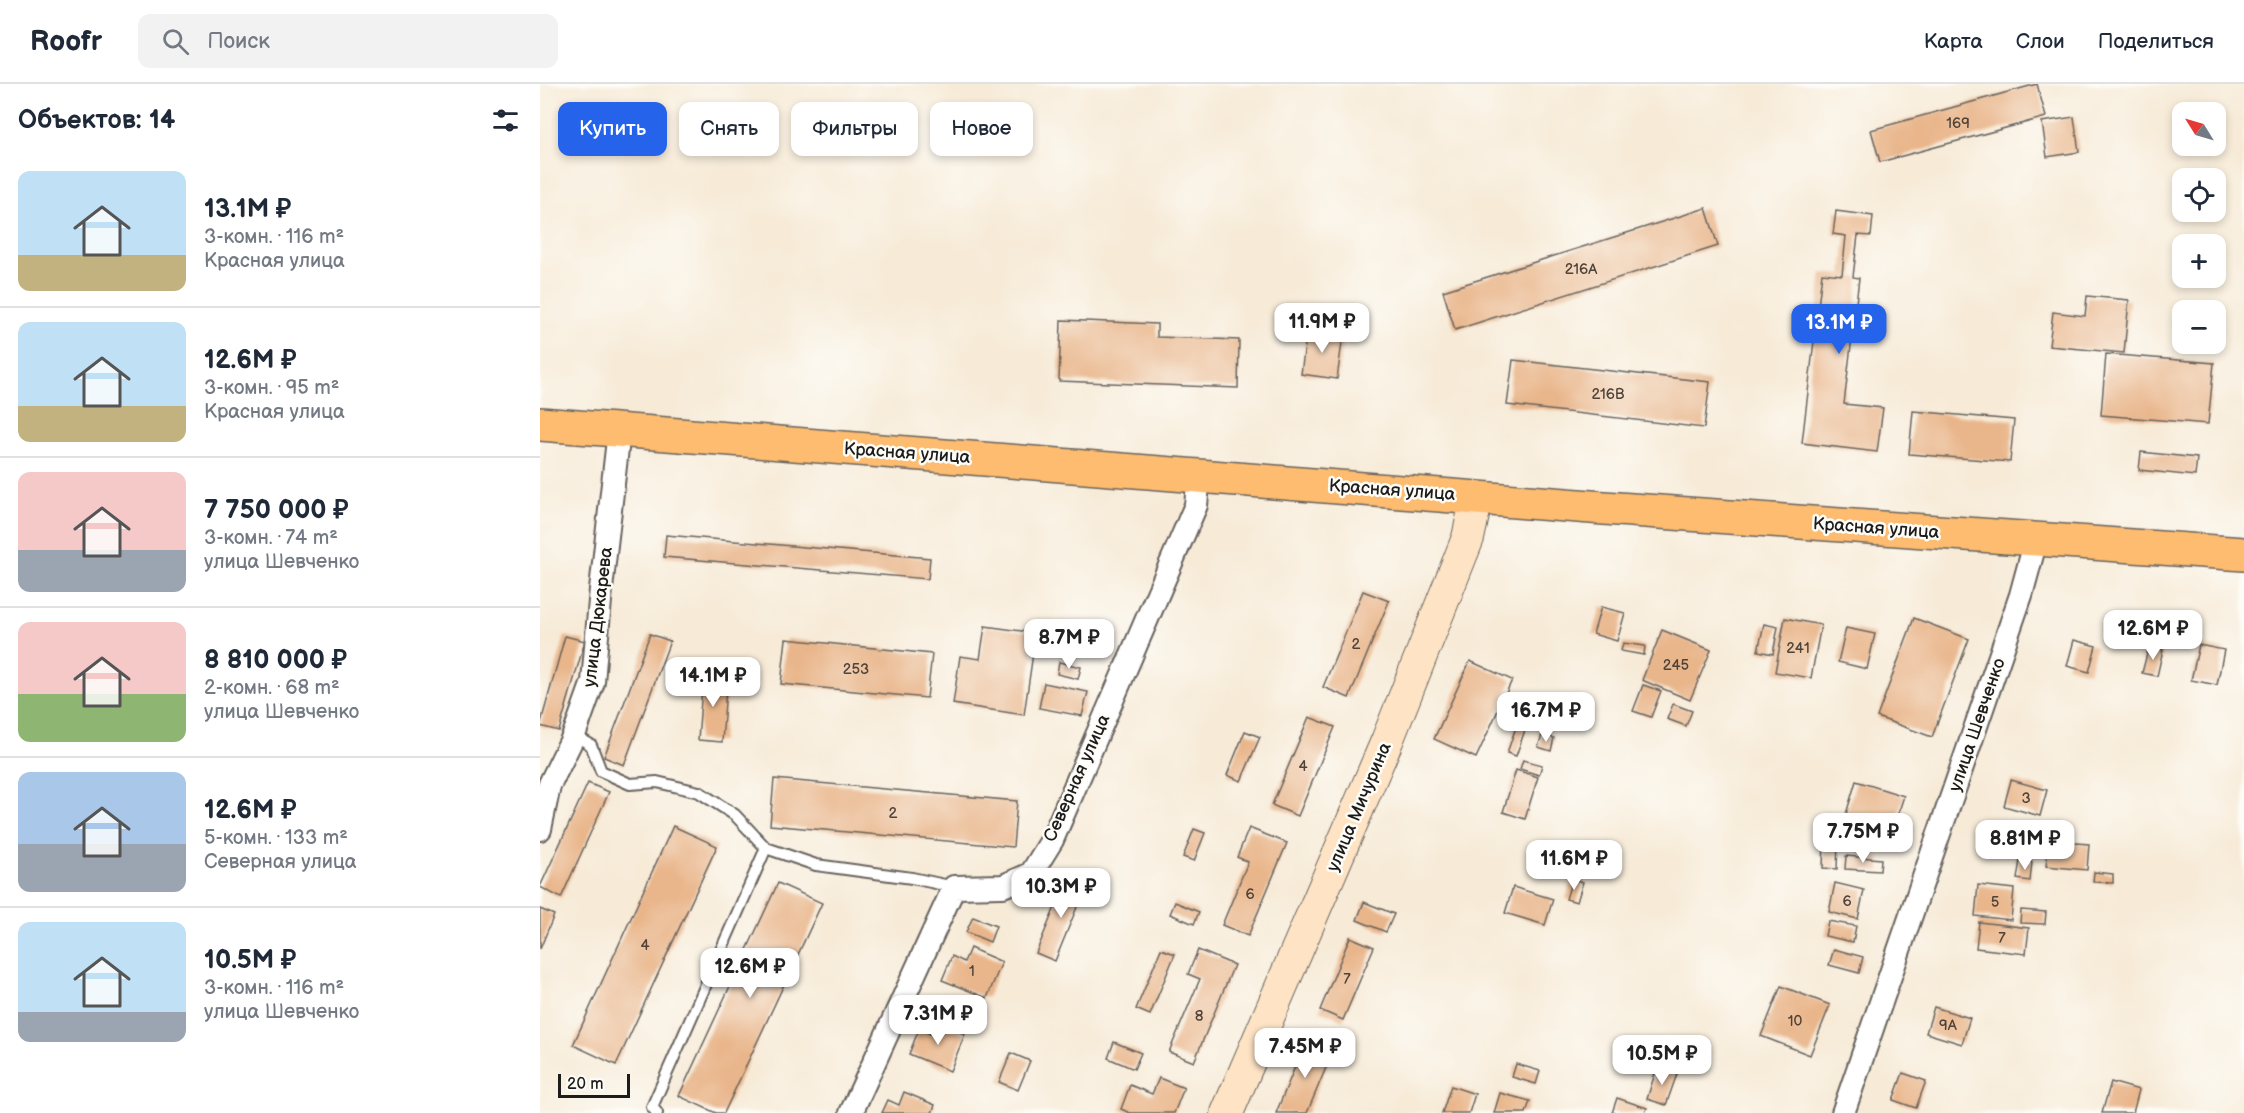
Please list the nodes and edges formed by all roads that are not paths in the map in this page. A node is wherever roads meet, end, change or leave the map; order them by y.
1 (540, 424) edge
2 (619, 431) junction
3 (1199, 476) junction
4 (1477, 497) junction
5 (2036, 540) junction
6 (2244, 554) edge
7 (574, 735) junction
8 (540, 829) edge
9 (766, 848) junction
10 (954, 887) junction
11 (657, 1113) edge
12 (851, 1113) edge
13 (1227, 1113) edge
14 (1843, 1113) edge

1 - 2 main road, Красная улица
2 - 3 main road, Красная улица
2 - 7 street, улица Дюкарева
3 - 4 main road, Красная улица
3 - 10 street, Северная улица
4 - 5 main road, Красная улица
4 - 13 street, улица Мичурина
5 - 6 main road, Красная улица
5 - 14 street, улица Шевченко
7 - 8 street, улица Дюкарева
7 - 9 lane
9 - 10 lane
9 - 11 lane
10 - 12 street

